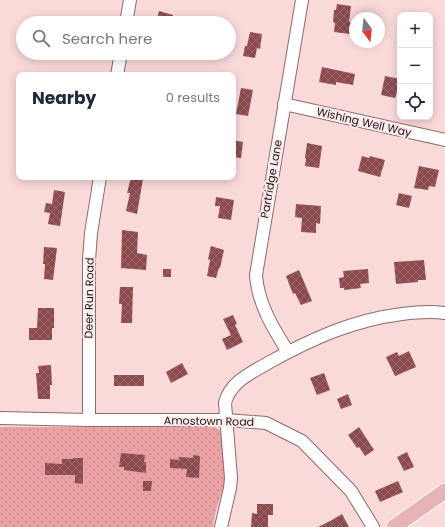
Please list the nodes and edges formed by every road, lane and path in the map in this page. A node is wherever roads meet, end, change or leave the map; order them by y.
1 (130, 0) edge
2 (302, 0) edge
3 (127, 16) edge
4 (120, 60) edge
5 (118, 72) edge
6 (284, 104) junction
7 (445, 140) edge
8 (100, 180) edge
9 (445, 313) edge
10 (288, 352) junction
11 (0, 418) edge
12 (89, 420) junction
13 (226, 420) junction
14 (445, 491) edge
15 (221, 527) edge
16 (373, 527) edge
17 (394, 527) edge

1 - 3 street
2 - 6 street, Partridge Lane
4 - 5 street
6 - 7 street, Wishing Well Way
6 - 10 street, Partridge Lane
8 - 12 street, Deer Run Road
9 - 10 street
10 - 13 street
11 - 12 street, Amostown Road
12 - 13 street, Amostown Road
13 - 15 street
13 - 16 street, Amostown Road
14 - 17 main road

